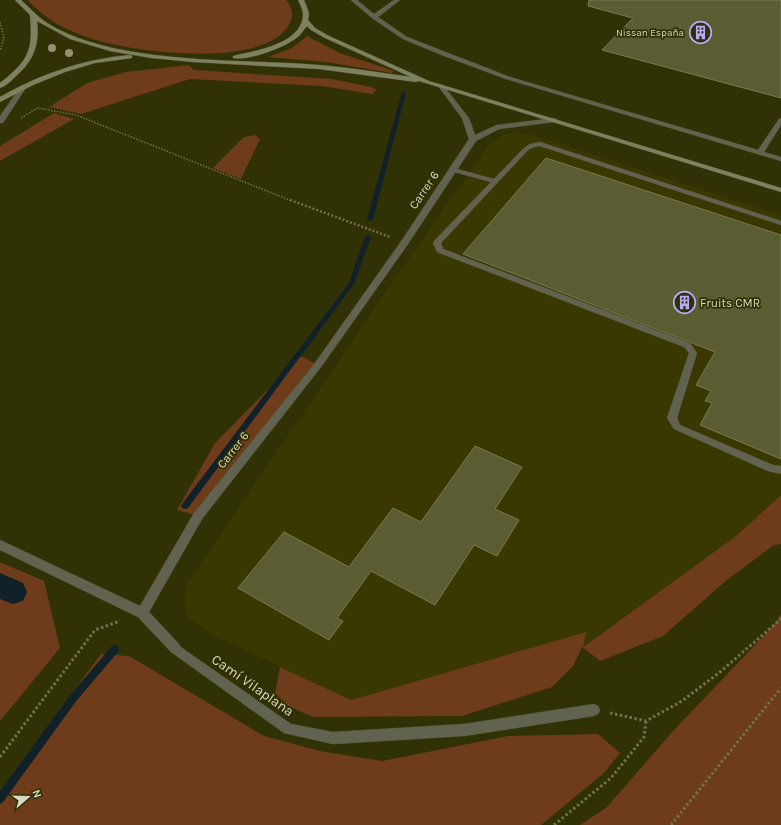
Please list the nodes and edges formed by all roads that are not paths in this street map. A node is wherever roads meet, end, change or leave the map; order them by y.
1 (18, 0) edge
2 (301, 0) edge
3 (354, 0) edge
4 (397, 0) edge
5 (33, 15) junction
6 (374, 17) junction
7 (306, 21) junction
8 (150, 56) junction
9 (209, 60) junction
10 (428, 82) junction
11 (0, 86) edge
12 (24, 86) junction
13 (441, 86) junction
14 (0, 100) edge
15 (554, 120) junction
16 (781, 120) edge
17 (0, 121) edge
18 (473, 138) junction
19 (760, 153) junction
20 (781, 159) edge
21 (453, 170) junction
22 (495, 181) junction
23 (781, 190) edge
24 (781, 223) edge
25 (781, 470) edge
26 (0, 546) edge
27 (142, 613) junction
28 (175, 648) joint
29 (594, 710) road end

1 - 5 main road
2 - 7 main road
3 - 6 lane
4 - 6 lane
5 - 8 main road
5 - 11 main road
6 - 19 lane
7 - 9 main road
7 - 10 main road
8 - 9 main road
8 - 12 main road
9 - 10 main road
10 - 13 main road
12 - 14 main road
12 - 17 street
13 - 15 main road
13 - 18 street
15 - 18 street
15 - 23 main road
16 - 19 lane
18 - 21 street, Carrer 6
19 - 20 lane
21 - 22 lane
21 - 27 street, Carrer 6
22 - 24 lane
22 - 25 lane
26 - 27 street, Camí Vilaplana
27 - 28 street, Camí Vilaplana
28 - 29 lane, Camí Vilaplana

